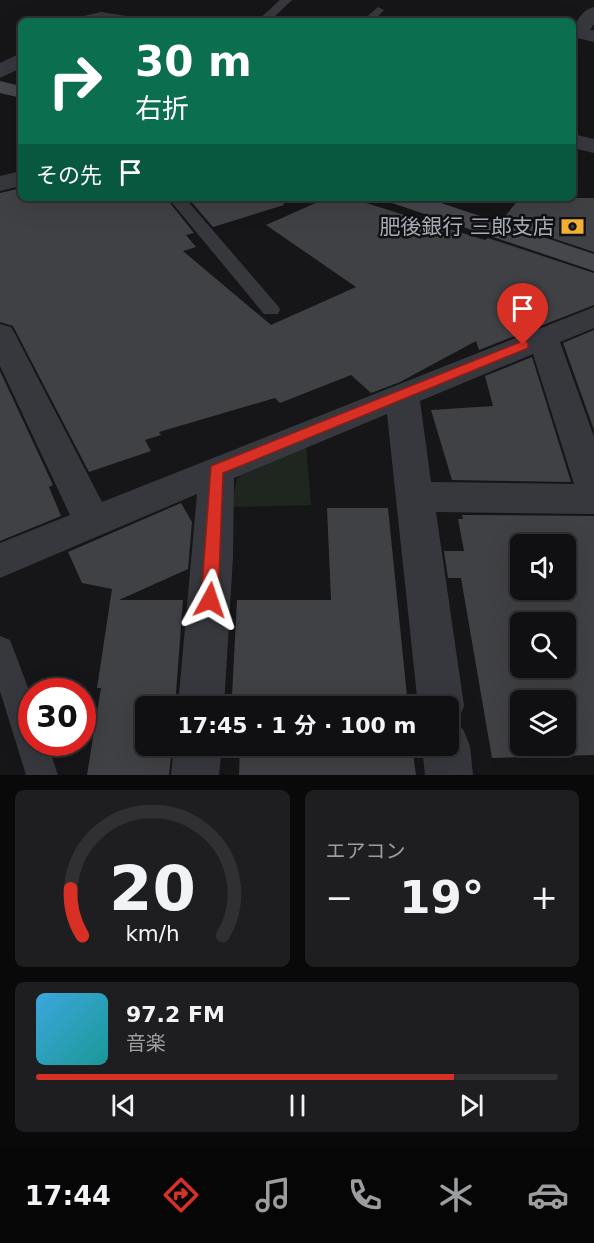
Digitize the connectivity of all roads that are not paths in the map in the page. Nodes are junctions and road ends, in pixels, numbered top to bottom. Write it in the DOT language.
graph roads {
  1 [pos="287,0"];
  2 [pos="581,0"];
  3 [pos="594,2"];
  4 [pos="378,10"];
  5 [pos="594,12"];
  6 [pos="266,18"];
  7 [pos="371,18"];
  8 [pos="582,37"];
  9 [pos="18,61"];
  10 [pos="0,72"];
  11 [pos="0,87"];
  12 [pos="18,91"];
  13 [pos="576,142"];
  14 [pos="594,146"];
  15 [pos="18,179"];
  16 [pos="0,184"];
  17 [pos="179,201"];
  18 [pos="410,201"];
  19 [pos="594,263"];
  20 [pos="271,310"];
  21 [pos="594,317"];
  22 [pos="0,334"];
  23 [pos="543,337"];
  24 [pos="402,394"];
  25 [pos="216,470"];
  26 [pos="594,489"];
  27 [pos="415,497"];
  28 [pos="594,499"];
  29 [pos="93,522"];
  30 [pos="0,561"];
  31 [pos="0,649"];
  32 [pos="202,696"];
  33 [pos="440,696"];
  34 [pos="18,701"];
  35 [pos="36,756"];
  36 [pos="197,756"];
  37 [pos="447,756"];
  38 [pos="42,775"];
  39 [pos="195,775"];
  40 [pos="449,775"];
  1 -- 6 [label="lane"];
  2 -- 3 [label="street"];
  4 -- 7 [label="lane"];
  5 -- 8 [label="street"];
  9 -- 10 [label="street"];
  11 -- 12 [label="street"];
  13 -- 14 [label="street"];
  15 -- 16 [label="street"];
  17 -- 20 [label="lane"];
  18 -- 19 [label="street"];
  21 -- 23 [label="street"];
  22 -- 29 [label="street"];
  23 -- 24 [label="street"];
  23 -- 26 [label="street"];
  24 -- 25 [label="street"];
  24 -- 27 [label="street"];
  25 -- 29 [label="street"];
  25 -- 32 [label="street"];
  27 -- 28 [label="street"];
  27 -- 33 [label="street"];
  29 -- 30 [label="street"];
  31 -- 34 [label="lane"];
  35 -- 38 [label="lane"];
  36 -- 39 [label="street"];
  37 -- 40 [label="street"];
}
